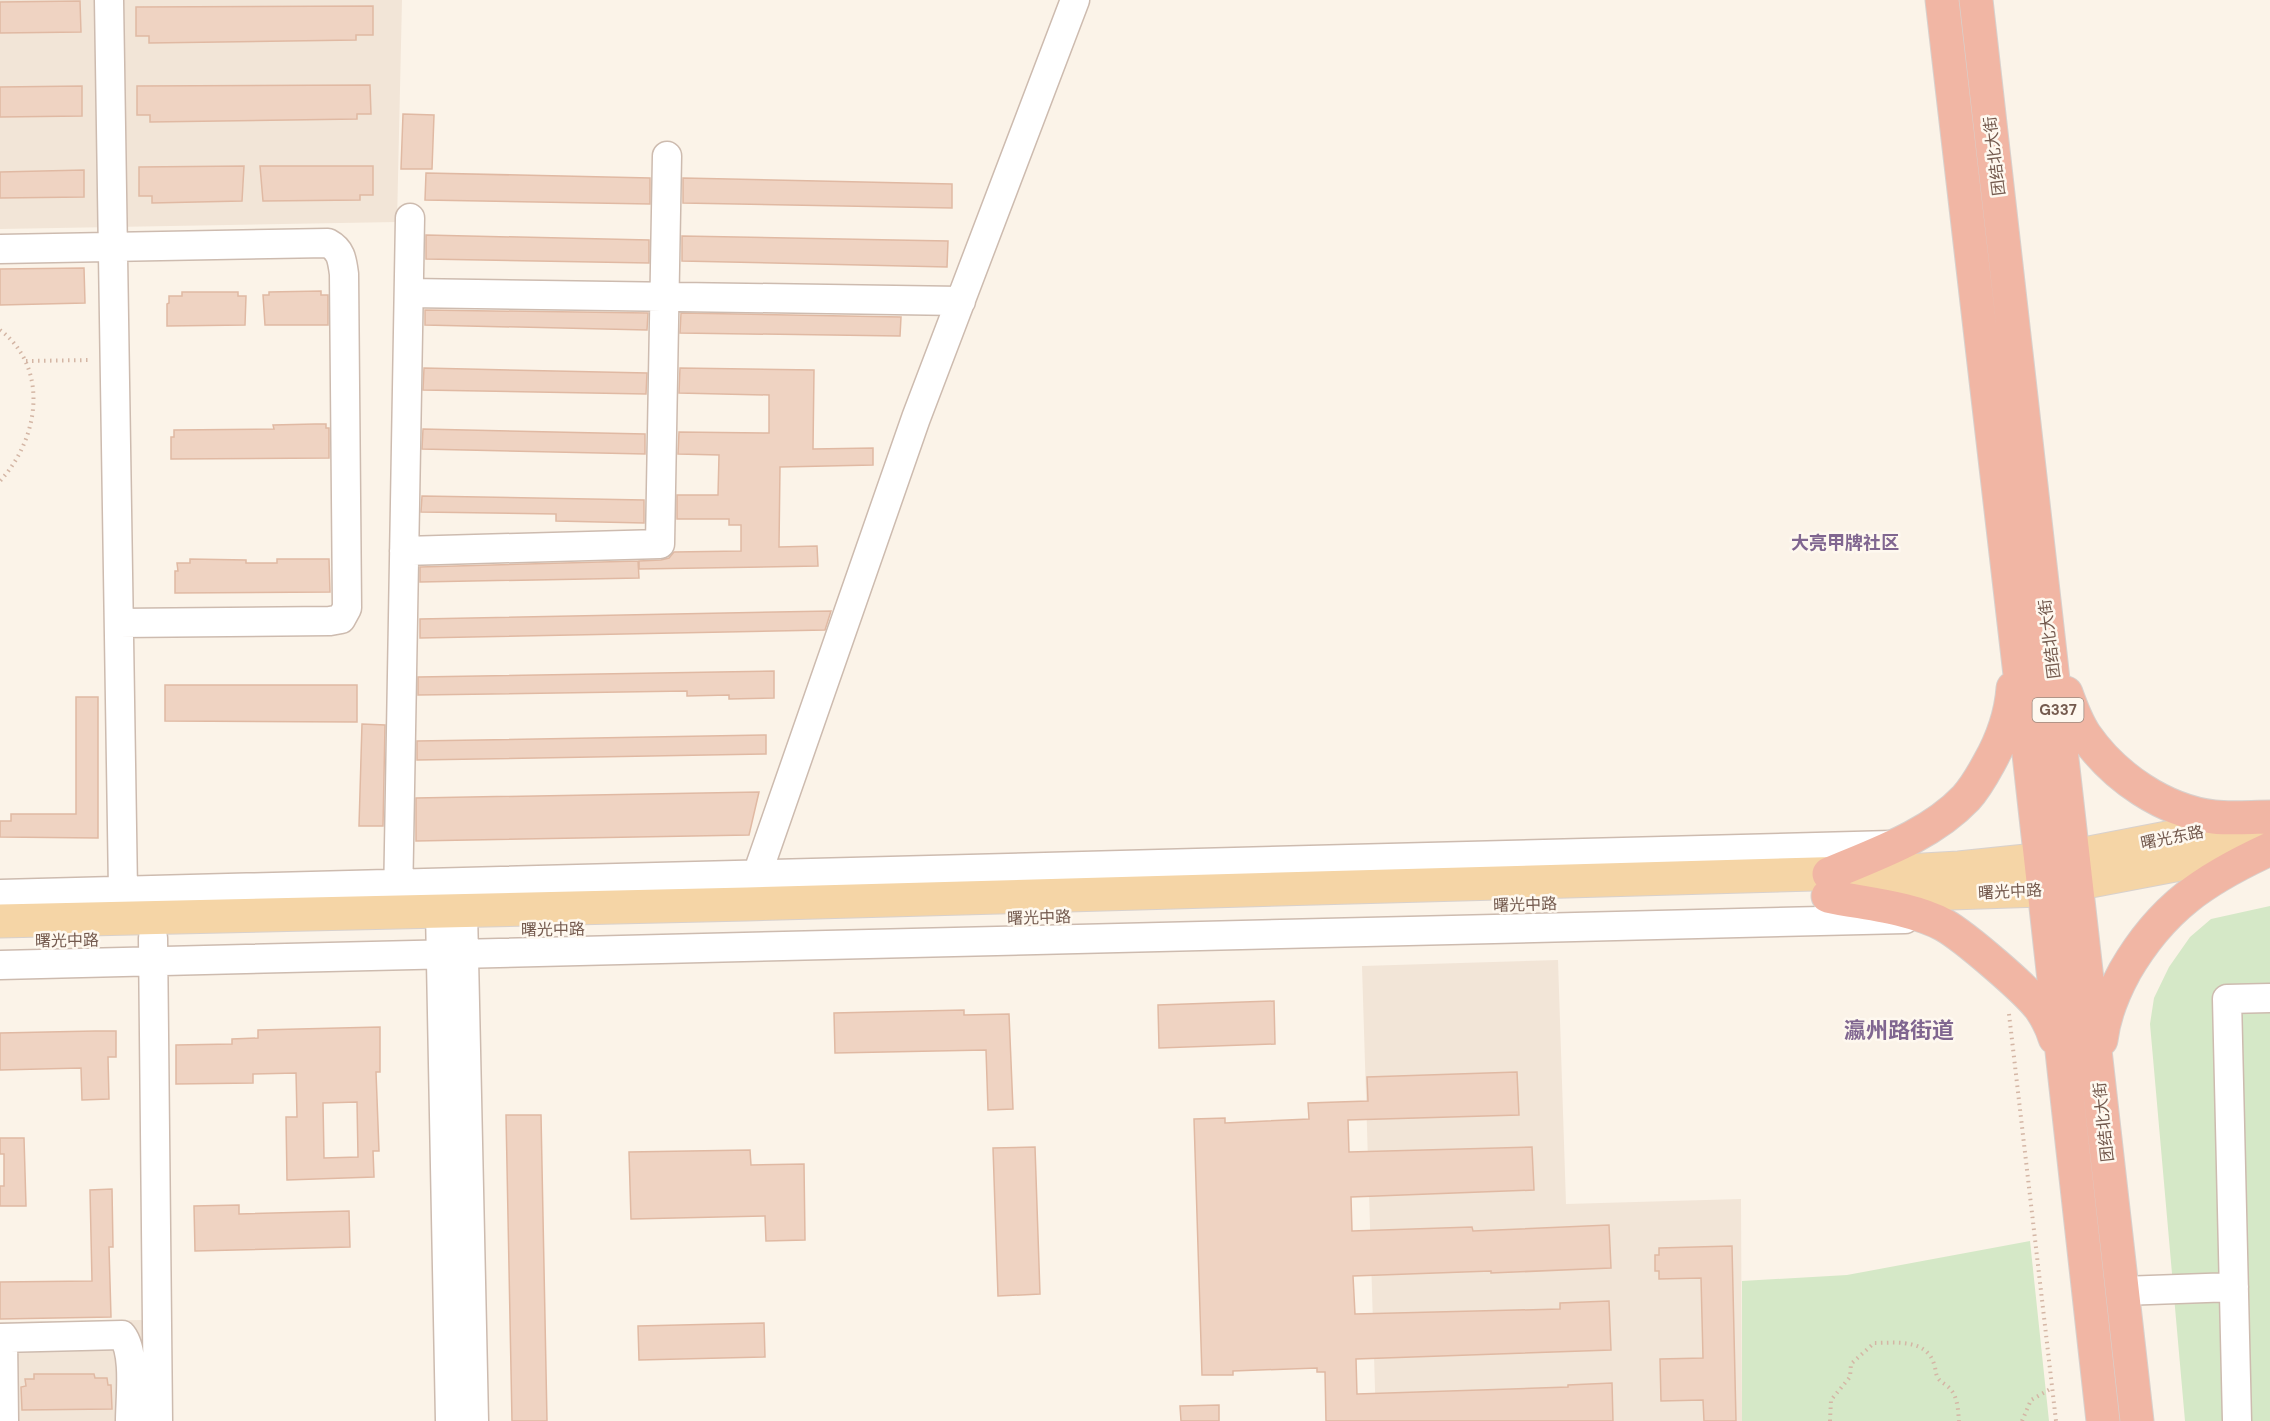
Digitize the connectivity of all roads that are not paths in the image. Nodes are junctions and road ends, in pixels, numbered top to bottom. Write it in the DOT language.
graph roads {
  1 [pos="109,0"];
  2 [pos="1075,0"];
  3 [pos="1942,0"];
  4 [pos="1976,0"];
  5 [pos="667,156"];
  6 [pos="410,218"];
  7 [pos="113,247"];
  8 [pos="0,249"];
  9 [pos="409,293"];
  10 [pos="665,297"];
  11 [pos="961,301"];
  12 [pos="404,551"];
  13 [pos="119,623"];
  14 [pos="2049,633"];
  15 [pos="2016,636"];
  16 [pos="2270,817"];
  17 [pos="1894,845"];
  18 [pos="2270,848"];
  19 [pos="2075,871"];
  20 [pos="757,873"];
  21 [pos="2042,875"];
  22 [pos="1829,885"];
  23 [pos="123,891"];
  24 [pos="0,894"];
  25 [pos="398,898"];
  26 [pos="747,904"];
  27 [pos="1926,919"];
  28 [pos="0,921"];
  29 [pos="452,932"];
  30 [pos="0,942"];
  31 [pos="153,950"];
  32 [pos="0,965"];
  33 [pos="2270,998"];
  34 [pos="2097,1065"];
  35 [pos="2064,1078"];
  36 [pos="2234,1287"];
  37 [pos="2122,1291"];
  38 [pos="1,1338"];
  39 [pos="4,1421"];
  40 [pos="130,1421"];
  41 [pos="159,1421"];
  42 [pos="450,1421"];
  43 [pos="474,1421"];
  44 [pos="2103,1421"];
  45 [pos="2137,1421"];
  46 [pos="2237,1421"];
  1 -- 7 [label="street"];
  2 -- 11 [label="street"];
  3 -- 15 [label="highway, 团结北大街 / G337"];
  4 -- 14 [label="highway, 团结北大街 / G337"];
  5 -- 10 [label="street"];
  6 -- 9 [label="street"];
  7 -- 8 [label="street"];
  7 -- 13 [label="street"];
  7 -- 13 [label="street"];
  9 -- 10 [label="street"];
  9 -- 12 [label="street"];
  10 -- 11 [label="street"];
  10 -- 12 [label="street"];
  11 -- 20 [label="street"];
  12 -- 25 [label="street"];
  13 -- 23 [label="street"];
  14 -- 16 [label="highway"];
  14 -- 19 [label="highway, 团结北大街 / G337"];
  15 -- 17 [label="highway"];
  15 -- 21 [label="highway, 团结北大街 / G337"];
  16 -- 19 [label="main road, 曙光东路"];
  17 -- 20 [label="street"];
  17 -- 22 [label="highway"];
  18 -- 19 [label="main road, 曙光东路"];
  18 -- 34 [label="highway"];
  19 -- 21 [label="main road, 曙光中路"];
  19 -- 34 [label="highway, 团结北大街 / G337"];
  20 -- 25 [label="street"];
  20 -- 26 [label="street"];
  21 -- 22 [label="main road, 曙光中路"];
  21 -- 35 [label="highway, 团结北大街 / G337"];
  22 -- 26 [label="main road, 曙光中路"];
  22 -- 27 [label="highway"];
  22 -- 29 [label="main road, 曙光中路"];
  23 -- 24 [label="street"];
  23 -- 25 [label="street"];
  25 -- 28 [label="main road, 曙光中路"];
  25 -- 29 [label="main road, 曙光中路"];
  26 -- 29 [label="main road, 曙光中路"];
  27 -- 29 [label="street"];
  27 -- 35 [label="highway"];
  29 -- 31 [label="main road, 曙光中路"];
  29 -- 42 [label="street"];
  29 -- 43 [label="street"];
  30 -- 31 [label="main road, 曙光中路"];
  31 -- 32 [label="street"];
  31 -- 41 [label="street"];
  33 -- 36 [label="street"];
  34 -- 37 [label="highway, 团结北大街 / G337"];
  35 -- 44 [label="highway, 团结北大街 / G337"];
  36 -- 37 [label="street"];
  36 -- 46 [label="street"];
  37 -- 45 [label="highway, 团结北大街 / G337"];
  38 -- 39 [label="street"];
  38 -- 40 [label="street"];
}
